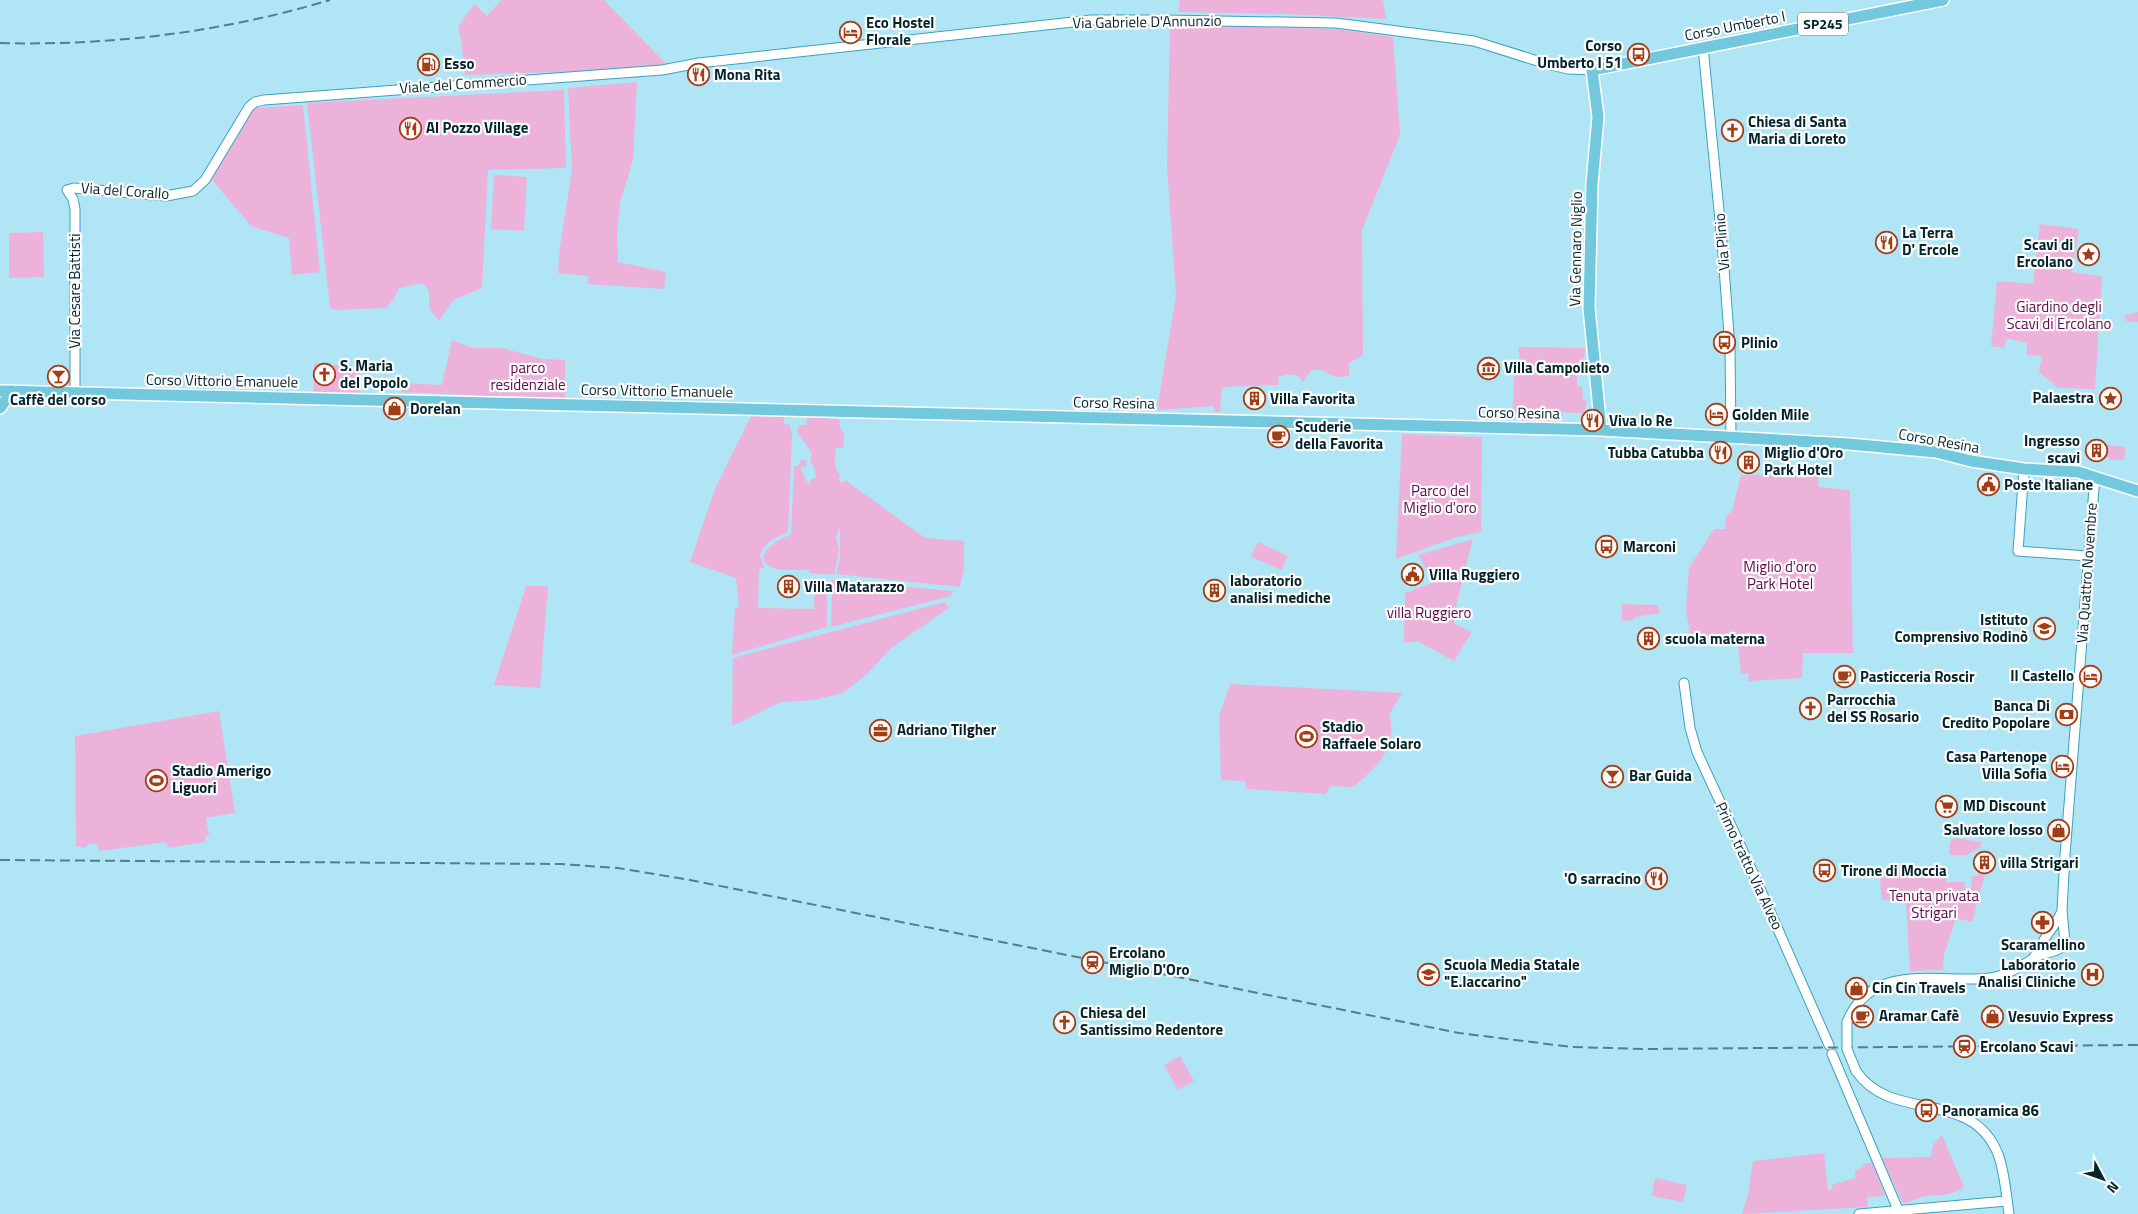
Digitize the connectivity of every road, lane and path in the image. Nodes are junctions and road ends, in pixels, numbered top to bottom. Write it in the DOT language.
graph roads {
  1 [pos="1944,0"];
  2 [pos="1703,47"];
  3 [pos="670,68"];
  4 [pos="1592,70"];
  5 [pos="255,102"];
  6 [pos="67,190"];
  7 [pos="0,391"];
  8 [pos="12,391"];
  9 [pos="75,393"];
  10 [pos="0,408"];
  11 [pos="893,412"];
  12 [pos="1602,430"];
  13 [pos="1731,437"];
  14 [pos="2024,469"];
  15 [pos="2095,476"];
  16 [pos="2138,492"];
  17 [pos="2088,556"];
  18 [pos="1684,683"];
  19 [pos="2062,910"];
  20 [pos="2052,931"];
  21 [pos="2063,935"];
  22 [pos="2045,941"];
  23 [pos="2054,950"];
  24 [pos="2030,960"];
  25 [pos="2007,1201"];
  26 [pos="1899,1212"];
  27 [pos="1859,1214"];
  28 [pos="2009,1214"];
  1 -- 2 [label="main road, Corso Umberto I / SP245"];
  2 -- 4 [label="main road, Corso Umberto I / SP245"];
  2 -- 13 [label="street, Via Plinio"];
  3 -- 4 [label="street, Via Gabriele D'Annunzio / SP245"];
  3 -- 5 [label="street, Viale del Commercio / SP245"];
  4 -- 12 [label="main road, Via Gennaro Niglio"];
  5 -- 6 [label="street, Via del Corallo / SP245"];
  6 -- 9 [label="street, Via Cesare Battisti"];
  7 -- 8 [label="main road, Corso Vittorio Emanuele"];
  8 -- 9 [label="main road, Corso Vittorio Emanuele"];
  8 -- 10 [label="main road"];
  9 -- 11 [label="main road, Corso Vittorio Emanuele"];
  11 -- 12 [label="main road, Corso Resina"];
  12 -- 13 [label="main road, Corso Resina"];
  13 -- 14 [label="main road, Corso Resina"];
  14 -- 15 [label="main road, Corso Resina"];
  14 -- 17 [label="street"];
  15 -- 16 [label="main road, Corso Resina"];
  15 -- 17 [label="street, Via Quattro Novembre"];
  17 -- 19 [label="street, Via Quattro Novembre"];
  18 -- 26 [label="street, Primo tratto Via Alveo"];
  19 -- 20 [label="street, Via Quattro Novembre"];
  19 -- 21 [label="street, Via Quattro Novembre"];
  20 -- 21 [label="street"];
  20 -- 22 [label="street"];
  21 -- 23 [label="street"];
  22 -- 23 [label="street"];
  22 -- 24 [label="street"];
  23 -- 24 [label="street"];
  24 -- 25 [label="street, bridge"];
  25 -- 26 [label="street"];
  25 -- 28 [label="street"];
  26 -- 27 [label="street"];
}
